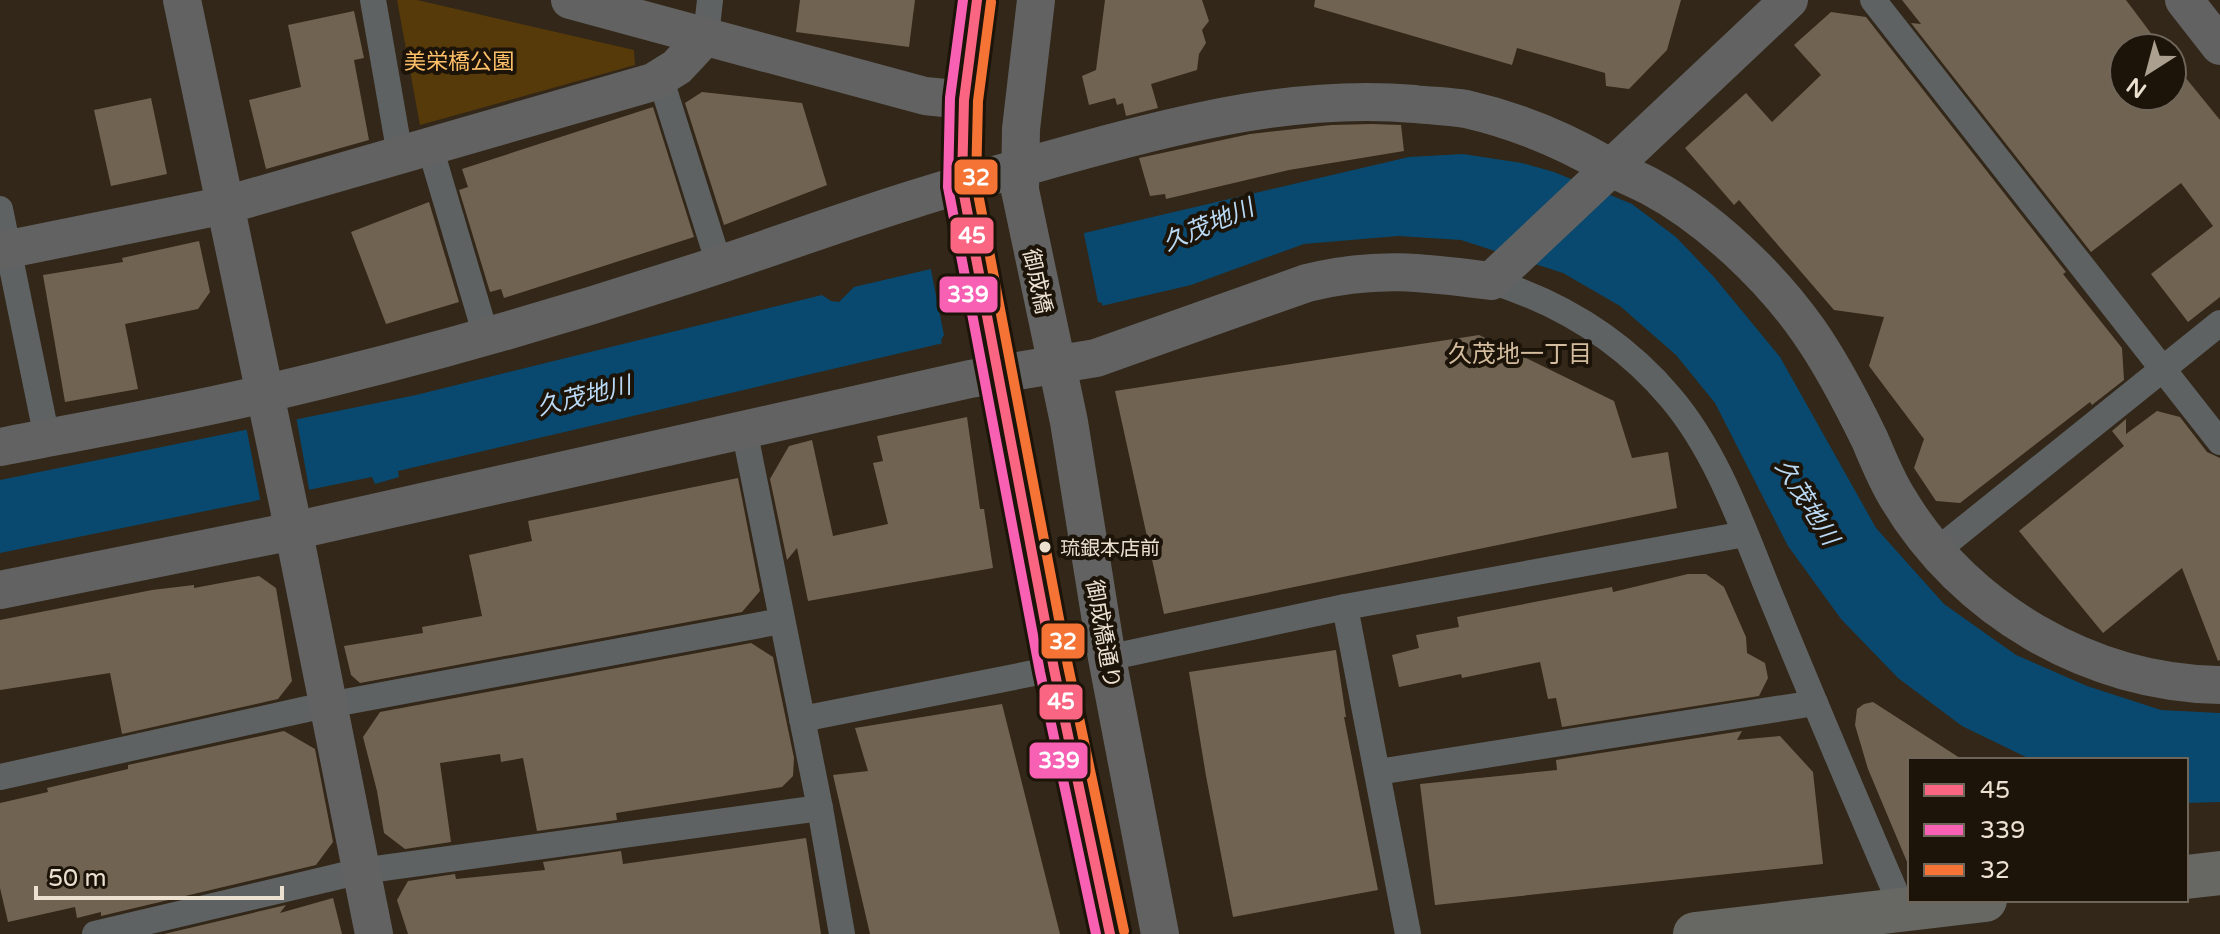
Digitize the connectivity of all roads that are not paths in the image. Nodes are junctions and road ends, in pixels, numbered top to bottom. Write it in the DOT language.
graph roads {
  1 [pos="182,0"];
  2 [pos="373,0"];
  3 [pos="570,0"];
  4 [pos="977,0"];
  5 [pos="1036,0"];
  6 [pos="1789,0"];
  7 [pos="1873,0"];
  8 [pos="2184,0"];
  9 [pos="708,18"];
  10 [pos="2220,46"];
  11 [pos="660,77"];
  12 [pos="964,100"];
  13 [pos="415,151"];
  14 [pos="1018,168"];
  15 [pos="1611,168"];
  16 [pos="962,184"];
  17 [pos="226,205"];
  18 [pos="0,209"];
  19 [pos="4,250"];
  20 [pos="719,264"];
  21 [pos="1491,281"];
  22 [pos="2220,323"];
  23 [pos="486,336"];
  24 [pos="1052,349"];
  25 [pos="996,359"];
  26 [pos="2162,369"];
  27 [pos="268,406"];
  28 [pos="744,429"];
  29 [pos="47,438"];
  30 [pos="2220,442"];
  31 [pos="0,447"];
  32 [pos="291,520"];
  33 [pos="1745,534"];
  34 [pos="1935,552"];
  35 [pos="0,590"];
  36 [pos="1345,607"];
  37 [pos="781,621"];
  38 [pos="1107,658"];
  39 [pos="1054,669"];
  40 [pos="2220,685"];
  41 [pos="1815,703"];
  42 [pos="328,705"];
  43 [pos="802,719"];
  44 [pos="1378,772"];
  45 [pos="0,777"];
  46 [pos="820,808"];
  47 [pos="361,871"];
  48 [pos="2220,873"];
  49 [pos="2188,877"];
  50 [pos="1969,902"];
  51 [pos="1903,910"];
  52 [pos="95,934"];
  53 [pos="374,934"];
  54 [pos="842,934"];
  55 [pos="1110,934"];
  56 [pos="1160,934"];
  57 [pos="1408,934"];
  58 [pos="1695,934"];
  1 -- 17 [label="street"];
  2 -- 13 [label="street"];
  3 -- 9 [label="street"];
  4 -- 12 [label="street"];
  5 -- 14 [label="street"];
  6 -- 15 [label="street"];
  7 -- 26 [label="street"];
  8 -- 10 [label="street"];
  9 -- 11 [label="street"];
  9 -- 12 [label="street"];
  11 -- 13 [label="street"];
  11 -- 20 [label="street"];
  12 -- 16 [label="street"];
  13 -- 17 [label="street"];
  13 -- 23 [label="street"];
  14 -- 15 [label="street"];
  14 -- 16 [label="street"];
  14 -- 24 [label="street, 御成橋"];
  15 -- 21 [label="street"];
  15 -- 34 [label="street"];
  16 -- 20 [label="street"];
  16 -- 25 [label="street"];
  17 -- 19 [label="street"];
  17 -- 27 [label="street"];
  18 -- 19 [label="street"];
  19 -- 29 [label="street"];
  20 -- 23 [label="street"];
  21 -- 24 [label="street"];
  21 -- 33 [label="street"];
  22 -- 26 [label="street"];
  23 -- 27 [label="street"];
  24 -- 25 [label="street"];
  24 -- 38 [label="street, 御成橋通り"];
  25 -- 28 [label="street"];
  25 -- 39 [label="street"];
  26 -- 30 [label="street"];
  26 -- 34 [label="street"];
  27 -- 29 [label="street"];
  27 -- 32 [label="street"];
  28 -- 32 [label="street"];
  28 -- 37 [label="street"];
  29 -- 31 [label="street"];
  32 -- 35 [label="street"];
  32 -- 42 [label="street"];
  33 -- 36 [label="street"];
  33 -- 41 [label="street"];
  34 -- 40 [label="street"];
  36 -- 38 [label="street"];
  36 -- 44 [label="street"];
  37 -- 42 [label="street"];
  37 -- 43 [label="street"];
  38 -- 56 [label="street, 御成橋通り"];
  39 -- 43 [label="street"];
  39 -- 55 [label="street"];
  41 -- 44 [label="street"];
  41 -- 51 [label="street"];
  42 -- 45 [label="street"];
  42 -- 47 [label="street"];
  43 -- 46 [label="street"];
  44 -- 57 [label="street"];
  46 -- 47 [label="street"];
  46 -- 54 [label="street"];
  47 -- 52 [label="street"];
  47 -- 53 [label="street"];
  48 -- 49 [label="highway"];
  50 -- 51 [label="highway"];
  51 -- 58 [label="highway"];
}
